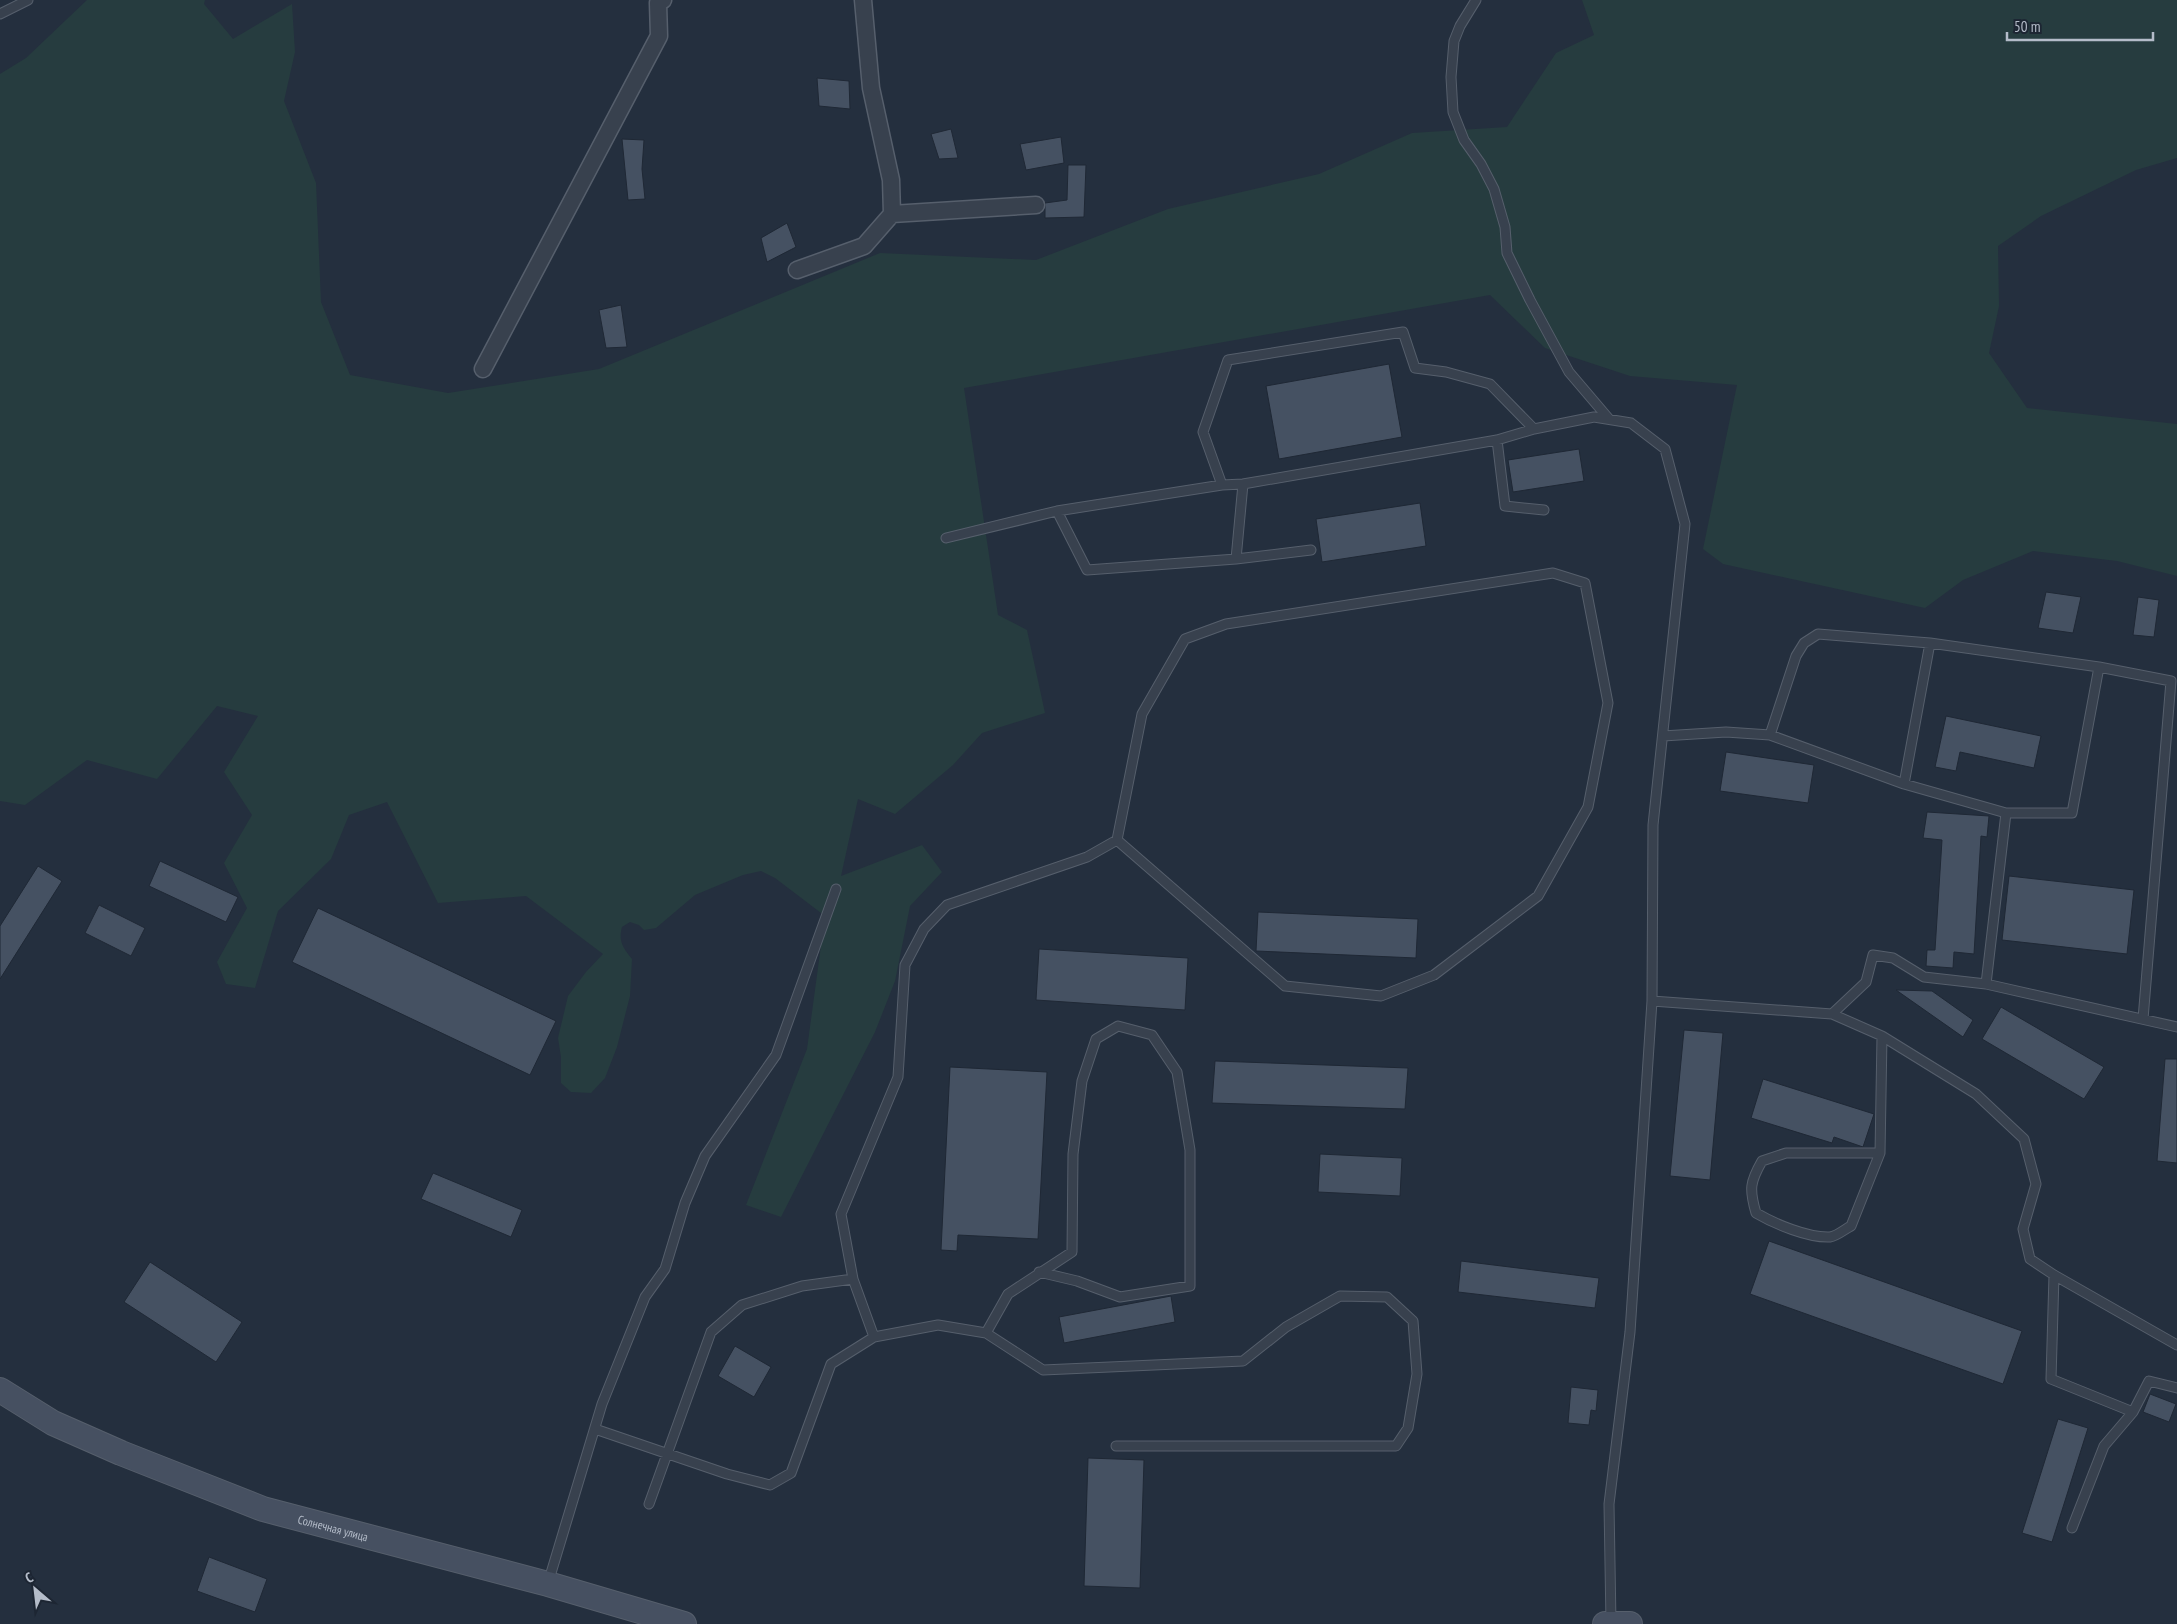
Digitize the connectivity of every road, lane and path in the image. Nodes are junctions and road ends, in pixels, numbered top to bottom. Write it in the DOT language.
graph roads {
  1 [pos="28,0"];
  2 [pos="862,0"];
  3 [pos="1476,0"];
  4 [pos="659,1"];
  5 [pos="0,14"];
  6 [pos="1036,205"];
  7 [pos="892,214"];
  8 [pos="797,270"];
  9 [pos="483,368"];
  10 [pos="1609,420"];
  11 [pos="1534,429"];
  12 [pos="1497,440"];
  13 [pos="1243,484"];
  14 [pos="1222,485"];
  15 [pos="1544,510"];
  16 [pos="1057,511"];
  17 [pos="946,538"];
  18 [pos="1311,550"];
  19 [pos="1236,559"];
  20 [pos="1930,643"];
  21 [pos="2099,667"];
  22 [pos="1663,736"];
  23 [pos="1770,736"];
  24 [pos="1904,784"];
  25 [pos="2006,813"];
  26 [pos="1116,840"];
  27 [pos="836,889"];
  28 [pos="1986,984"];
  29 [pos="1652,1001"];
  30 [pos="1832,1014"];
  31 [pos="2143,1019"];
  32 [pos="2177,1027"];
  33 [pos="1882,1036"];
  34 [pos="1880,1153"];
  35 [pos="1038,1272"];
  36 [pos="2054,1275"];
  37 [pos="853,1279"];
  38 [pos="986,1333"];
  39 [pos="874,1337"];
  40 [pos="2177,1346"];
  41 [pos="2177,1388"];
  42 [pos="0,1390"];
  43 [pos="2133,1412"];
  44 [pos="594,1429"];
  45 [pos="1116,1446"];
  46 [pos="668,1454"];
  47 [pos="649,1504"];
  48 [pos="2072,1528"];
  49 [pos="548,1584"];
  50 [pos="1611,1623"];
  51 [pos="684,1624"];
  52 [pos="1605,1624"];
  53 [pos="1630,1624"];
  1 -- 5 [label="lane"];
  2 -- 7 [label="street"];
  3 -- 10 [label="lane"];
  4 -- 9 [label="street"];
  6 -- 7 [label="street"];
  7 -- 8 [label="street"];
  10 -- 11 [label="lane"];
  10 -- 22 [label="lane"];
  11 -- 12 [label="lane"];
  11 -- 14 [label="lane"];
  12 -- 13 [label="lane"];
  12 -- 15 [label="lane"];
  13 -- 14 [label="lane"];
  13 -- 19 [label="lane"];
  14 -- 16 [label="lane"];
  16 -- 17 [label="lane"];
  16 -- 19 [label="lane"];
  18 -- 19 [label="lane"];
  20 -- 21 [label="lane"];
  20 -- 23 [label="lane"];
  20 -- 24 [label="lane"];
  21 -- 25 [label="lane"];
  21 -- 31 [label="lane"];
  22 -- 23 [label="lane"];
  22 -- 29 [label="lane"];
  23 -- 24 [label="lane"];
  24 -- 25 [label="lane"];
  25 -- 28 [label="lane"];
  26 -- 26 [label="lane"];
  26 -- 37 [label="lane"];
  27 -- 44 [label="lane"];
  28 -- 30 [label="lane"];
  28 -- 31 [label="lane"];
  29 -- 30 [label="lane"];
  29 -- 50 [label="lane"];
  30 -- 33 [label="lane"];
  31 -- 32 [label="lane"];
  33 -- 34 [label="lane"];
  33 -- 36 [label="lane"];
  34 -- 34 [label="lane"];
  35 -- 35 [label="lane"];
  35 -- 38 [label="lane"];
  36 -- 40 [label="lane"];
  36 -- 43 [label="lane"];
  37 -- 39 [label="lane"];
  37 -- 46 [label="lane"];
  38 -- 39 [label="lane"];
  38 -- 45 [label="lane"];
  39 -- 46 [label="lane"];
  41 -- 43 [label="lane"];
  42 -- 49 [label="street, Солнечная улица"];
  43 -- 48 [label="lane"];
  44 -- 46 [label="lane"];
  44 -- 49 [label="lane"];
  46 -- 47 [label="lane"];
  49 -- 51 [label="street, Солнечная улица"];
  50 -- 52 [label="street"];
  50 -- 53 [label="street"];
}
